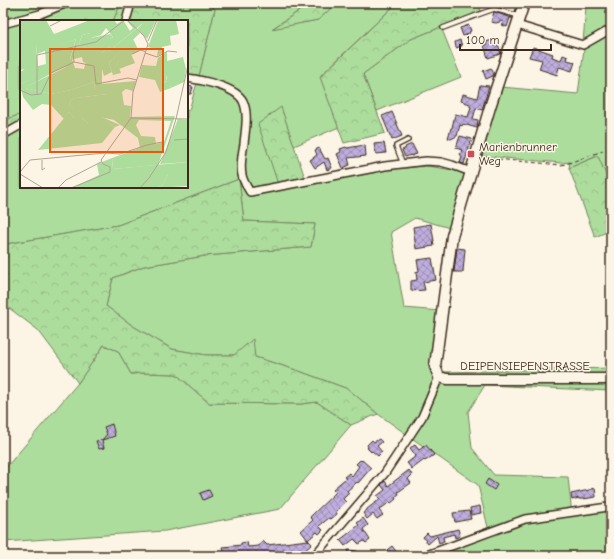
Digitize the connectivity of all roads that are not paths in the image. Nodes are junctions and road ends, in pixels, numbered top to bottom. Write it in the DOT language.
graph roads {
  1 [pos="67,3"];
  2 [pos="131,3"];
  3 [pos="524,3"];
  4 [pos="126,20"];
  5 [pos="518,21"];
  6 [pos="3,24"];
  7 [pos="444,28"];
  8 [pos="611,29"];
  9 [pos="188,78"];
  10 [pos="20,125"];
  11 [pos="3,137"];
  12 [pos="408,140"];
  13 [pos="403,164"];
  14 [pos="471,172"];
  15 [pos="439,377"];
  16 [pos="611,379"];
  17 [pos="608,507"];
  18 [pos="314,556"];
  19 [pos="424,556"];
  1 -- 6 [label="street"];
  2 -- 4 [label="street"];
  3 -- 5 [label="street"];
  5 -- 7 [label="lane"];
  5 -- 8 [label="street"];
  5 -- 14 [label="street"];
  9 -- 13 [label="street"];
  10 -- 11 [label="street"];
  12 -- 13 [label="lane"];
  13 -- 14 [label="street"];
  14 -- 15 [label="street"];
  15 -- 16 [label="street, DEIPENSIEPENSTRASSE"];
  15 -- 18 [label="street"];
  17 -- 19 [label="street"];
}
